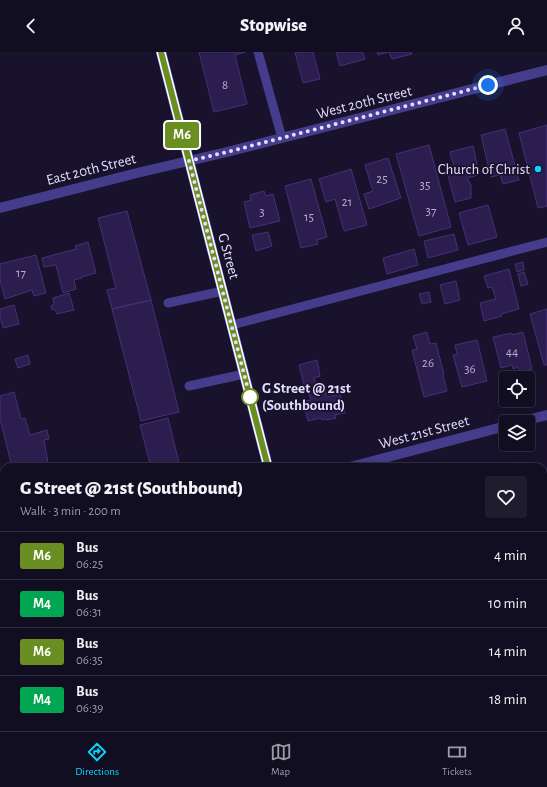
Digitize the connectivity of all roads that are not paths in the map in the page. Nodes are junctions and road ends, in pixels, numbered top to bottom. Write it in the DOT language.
graph roads {
  1 [pos="161,52"];
  2 [pos="258,52"];
  3 [pos="547,70"];
  4 [pos="282,138"];
  5 [pos="189,161"];
  6 [pos="0,208"];
  7 [pos="547,242"];
  8 [pos="223,291"];
  9 [pos="168,303"];
  10 [pos="232,325"];
  11 [pos="244,374"];
  12 [pos="189,386"];
  13 [pos="547,415"];
  14 [pos="535,418"];
  15 [pos="499,428"];
  16 [pos="267,463"];
  17 [pos="365,463"];
  1 -- 5 [label="main road, G Street"];
  2 -- 4 [label="lane"];
  3 -- 4 [label="street, West 20th Street"];
  4 -- 5 [label="street, West 20th Street"];
  5 -- 6 [label="street, East 20th Street"];
  5 -- 8 [label="main road, G Street"];
  7 -- 10 [label="lane"];
  8 -- 9 [label="lane"];
  8 -- 10 [label="main road, G Street"];
  10 -- 11 [label="main road, G Street"];
  11 -- 12 [label="lane"];
  11 -- 16 [label="main road, G Street"];
  13 -- 14 [label="street"];
  15 -- 17 [label="street, West 21st Street"];
}
